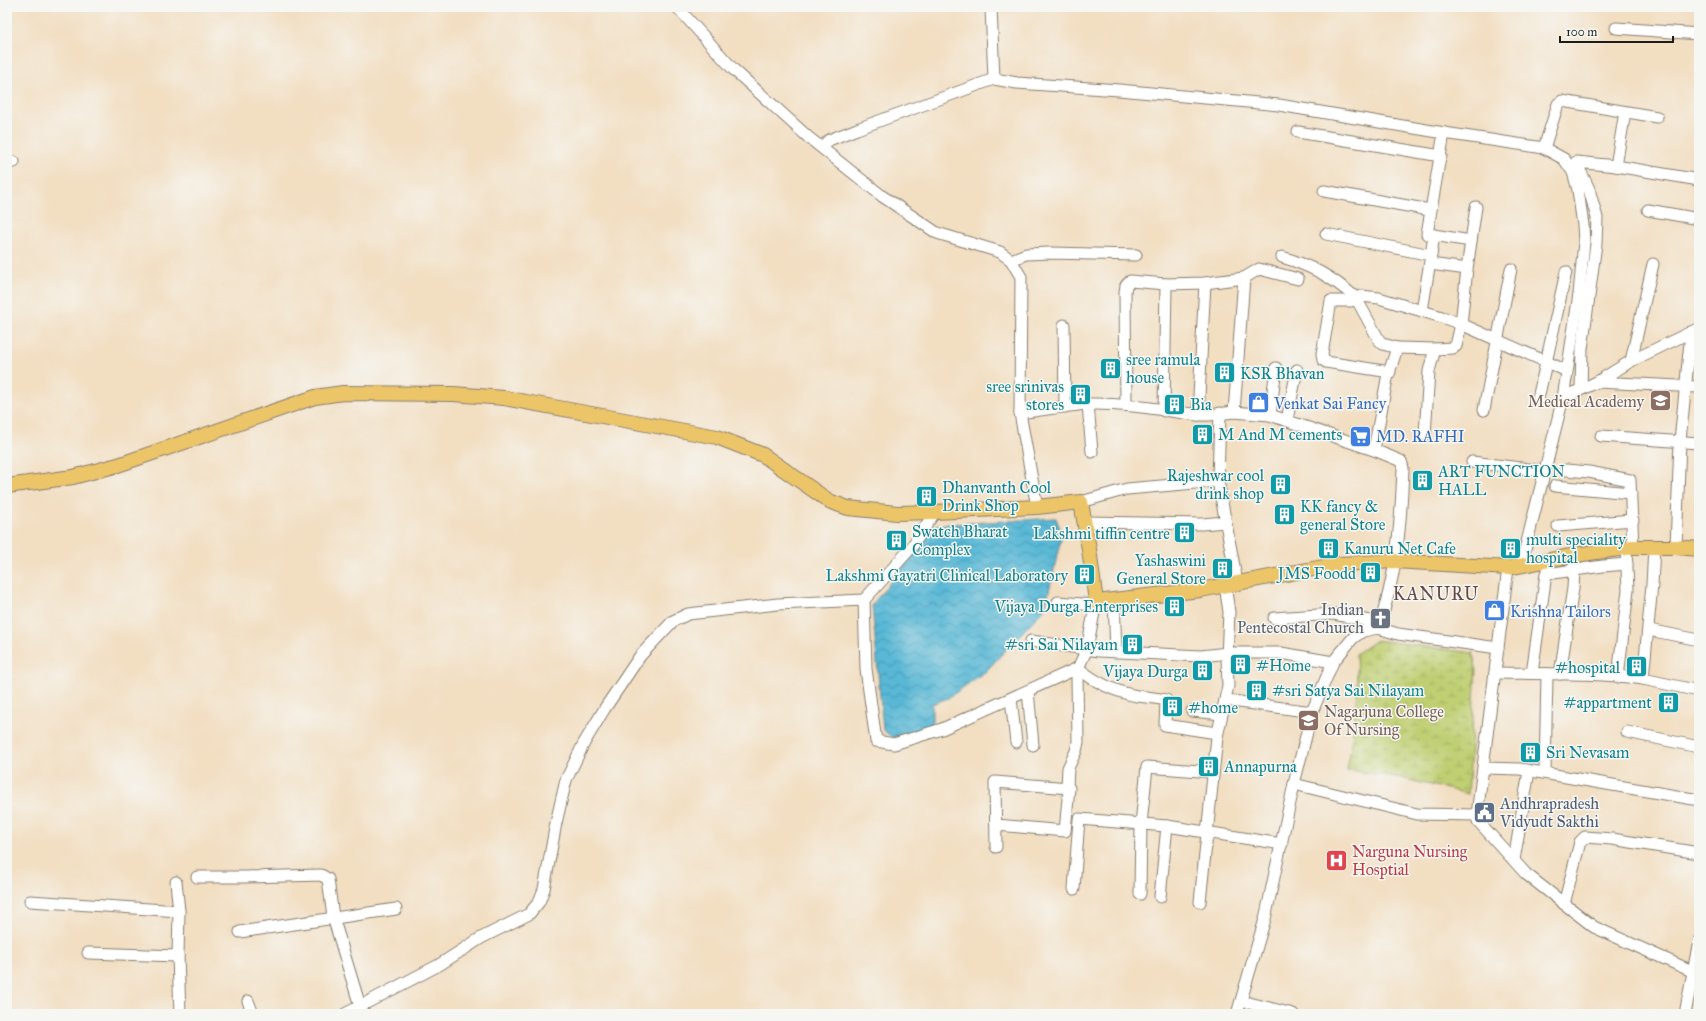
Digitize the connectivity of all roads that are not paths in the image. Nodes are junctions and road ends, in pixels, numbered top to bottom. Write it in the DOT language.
graph roads {
  1 [pos="677,7"];
  2 [pos="991,7"];
  3 [pos="1616,28"];
  4 [pos="1699,34"];
  5 [pos="994,79"];
  6 [pos="1625,112"];
  7 [pos="1657,117"];
  8 [pos="1298,132"];
  9 [pos="1443,144"];
  10 [pos="822,147"];
  11 [pos="1544,148"];
  12 [pos="1570,161"];
  13 [pos="1616,166"];
  14 [pos="1699,180"];
  15 [pos="1324,191"];
  16 [pos="1476,207"];
  17 [pos="1430,210"];
  18 [pos="1648,210"];
  19 [pos="1699,219"];
  20 [pos="1326,234"];
  21 [pos="1434,236"];
  22 [pos="1471,241"];
  23 [pos="1136,255"];
  24 [pos="1282,257"];
  25 [pos="1011,260"];
  26 [pos="1431,260"];
  27 [pos="1652,264"];
  28 [pos="1467,269"];
  29 [pos="1511,269"];
  30 [pos="1566,272"];
  31 [pos="1244,278"];
  32 [pos="1298,279"];
  33 [pos="1166,284"];
  34 [pos="1205,284"];
  35 [pos="1356,298"];
  36 [pos="1422,311"];
  37 [pos="1461,324"];
  38 [pos="1064,325"];
  39 [pos="1695,330"];
  40 [pos="1497,341"];
  41 [pos="1396,348"];
  42 [pos="1435,349"];
  43 [pos="1631,361"];
  44 [pos="1546,362"];
  45 [pos="1276,368"];
  46 [pos="1297,370"];
  47 [pos="1567,371"];
  48 [pos="1390,372"];
  49 [pos="1597,382"];
  50 [pos="1685,386"];
  51 [pos="1699,387"];
  52 [pos="1573,393"];
  53 [pos="1538,399"];
  54 [pos="1088,404"];
  55 [pos="1126,406"];
  56 [pos="1065,407"];
  57 [pos="1484,410"];
  58 [pos="1164,411"];
  59 [pos="1234,412"];
  60 [pos="1020,413"];
  61 [pos="1220,413"];
  62 [pos="1198,415"];
  63 [pos="1270,416"];
  64 [pos="1287,420"];
  65 [pos="1425,435"];
  66 [pos="1601,436"];
  67 [pos="1680,441"];
  68 [pos="1699,443"];
  69 [pos="1374,450"];
  70 [pos="1092,452"];
  71 [pos="1472,462"];
  72 [pos="1566,470"];
  73 [pos="1544,471"];
  74 [pos="1218,481"];
  75 [pos="7,486"];
  76 [pos="1555,486"];
  77 [pos="1631,493"];
  78 [pos="1081,502"];
  79 [pos="1037,507"];
  80 [pos="935,512"];
  81 [pos="1633,520"];
  82 [pos="1085,522"];
  83 [pos="1225,522"];
  84 [pos="1558,526"];
  85 [pos="1654,547"];
  86 [pos="1676,547"];
  87 [pos="1699,549"];
  88 [pos="1628,554"];
  89 [pos="1575,555"];
  90 [pos="1551,559"];
  91 [pos="1395,561"];
  92 [pos="1515,567"];
  93 [pos="1573,570"];
  94 [pos="1546,574"];
  95 [pos="1231,583"];
  96 [pos="1114,599"];
  97 [pos="864,600"];
  98 [pos="1058,602"];
  99 [pos="1095,603"];
  100 [pos="1274,618"];
  101 [pos="1379,625"];
  102 [pos="1648,630"];
  103 [pos="1699,640"];
  104 [pos="1031,641"];
  105 [pos="1498,648"];
  106 [pos="1086,652"];
  107 [pos="1116,652"];
  108 [pos="1228,653"];
  109 [pos="1332,662"];
  110 [pos="1082,671"];
  111 [pos="1496,673"];
  112 [pos="1532,673"];
  113 [pos="1547,674"];
  114 [pos="1560,674"];
  115 [pos="1618,677"];
  116 [pos="1643,679"];
  117 [pos="1028,691"];
  118 [pos="1699,691"];
  119 [pos="1011,698"];
  120 [pos="1225,700"];
  121 [pos="1192,711"];
  122 [pos="1312,712"];
  123 [pos="1222,714"];
  124 [pos="1218,732"];
  125 [pos="1627,732"];
  126 [pos="1016,742"];
  127 [pos="1033,745"];
  128 [pos="1699,747"];
  129 [pos="1484,768"];
  130 [pos="1529,771"];
  131 [pos="1213,772"];
  132 [pos="1545,773"];
  133 [pos="1294,784"];
  134 [pos="1068,787"];
  135 [pos="1699,800"];
  136 [pos="1478,815"];
  137 [pos="1067,819"];
  138 [pos="1079,820"];
  139 [pos="1141,824"];
  140 [pos="996,825"];
  141 [pos="1167,826"];
  142 [pos="1208,832"];
  143 [pos="1282,844"];
  144 [pos="996,847"];
  145 [pos="1699,853"];
  146 [pos="1514,860"];
  147 [pos="197,877"];
  148 [pos="176,882"];
  149 [pos="1074,889"];
  150 [pos="1140,894"];
  151 [pos="1160,897"];
  152 [pos="30,901"];
  153 [pos="1200,902"];
  154 [pos="1564,904"];
  155 [pos="396,909"];
  156 [pos="179,911"];
  157 [pos="334,919"];
  158 [pos="240,932"];
  159 [pos="1699,941"];
  160 [pos="88,953"];
  161 [pos="178,956"];
  162 [pos="1696,973"];
  163 [pos="248,1001"];
  164 [pos="1241,1001"];
  165 [pos="360,1006"];
  166 [pos="180,1014"];
  167 [pos="253,1014"];
  168 [pos="345,1014"];
  169 [pos="1237,1014"];
  170 [pos="1293,1014"];
  171 [pos="1685,1014"];
  1 -- 10 [label="street"];
  2 -- 5 [label="street"];
  3 -- 4 [label="street"];
  5 -- 9 [label="street"];
  5 -- 10 [label="street"];
  6 -- 7 [label="street"];
  6 -- 11 [label="street"];
  6 -- 13 [label="street"];
  8 -- 9 [label="street"];
  9 -- 11 [label="street"];
  9 -- 17 [label="street"];
  10 -- 25 [label="street"];
  11 -- 12 [label="street"];
  12 -- 13 [label="street"];
  12 -- 47 [label="street"];
  12 -- 52 [label="street"];
  13 -- 14 [label="street"];
  15 -- 17 [label="street"];
  16 -- 22 [label="street"];
  17 -- 21 [label="street"];
  18 -- 19 [label="street"];
  20 -- 26 [label="street"];
  21 -- 22 [label="street"];
  21 -- 26 [label="street"];
  22 -- 28 [label="street"];
  23 -- 25 [label="street"];
  24 -- 35 [label="street"];
  25 -- 60 [label="street"];
  26 -- 28 [label="street"];
  26 -- 36 [label="street"];
  27 -- 43 [label="street"];
  28 -- 37 [label="street"];
  29 -- 40 [label="street"];
  30 -- 44 [label="street"];
  31 -- 32 [label="street"];
  31 -- 34 [label="street"];
  31 -- 59 [label="street"];
  33 -- 34 [label="street"];
  33 -- 55 [label="street"];
  33 -- 58 [label="street"];
  34 -- 62 [label="street"];
  35 -- 36 [label="street"];
  35 -- 41 [label="street"];
  35 -- 48 [label="street"];
  36 -- 37 [label="street"];
  37 -- 40 [label="street"];
  37 -- 42 [label="street"];
  38 -- 56 [label="street"];
  39 -- 43 [label="street"];
  39 -- 50 [label="street"];
  40 -- 44 [label="street"];
  40 -- 57 [label="street"];
  41 -- 42 [label="street"];
  41 -- 48 [label="street"];
  42 -- 65 [label="street"];
  43 -- 49 [label="street"];
  44 -- 47 [label="street"];
  44 -- 53 [label="street"];
  45 -- 63 [label="street"];
  46 -- 64 [label="street"];
  47 -- 52 [label="street"];
  48 -- 69 [label="street"];
  49 -- 50 [label="street"];
  49 -- 52 [label="street"];
  50 -- 51 [label="street"];
  50 -- 67 [label="street"];
  52 -- 73 [label="street"];
  54 -- 55 [label="street"];
  54 -- 56 [label="street"];
  54 -- 70 [label="street"];
  55 -- 58 [label="street"];
  56 -- 60 [label="street"];
  58 -- 62 [label="street"];
  59 -- 61 [label="street"];
  59 -- 63 [label="street"];
  60 -- 79 [label="street"];
  61 -- 62 [label="street"];
  61 -- 74 [label="street"];
  63 -- 64 [label="street"];
  64 -- 69 [label="street"];
  66 -- 67 [label="street"];
  67 -- 68 [label="street"];
  67 -- 86 [label="street"];
  69 -- 91 [label="street"];
  71 -- 73 [label="street"];
  72 -- 77 [label="street"];
  73 -- 92 [label="street"];
  74 -- 78 [label="street"];
  74 -- 83 [label="street"];
  75 -- 80 [label="main road"];
  76 -- 77 [label="street"];
  77 -- 81 [label="street"];
  78 -- 79 [label="main road"];
  78 -- 82 [label="main road"];
  79 -- 80 [label="main road"];
  80 -- 97 [label="street"];
  81 -- 84 [label="street"];
  81 -- 88 [label="street"];
  82 -- 83 [label="street"];
  82 -- 99 [label="main road"];
  83 -- 95 [label="street"];
  85 -- 86 [label="main road"];
  85 -- 88 [label="main road"];
  85 -- 102 [label="street"];
  86 -- 87 [label="main road"];
  88 -- 89 [label="main road"];
  88 -- 93 [label="street"];
  88 -- 115 [label="street"];
  89 -- 90 [label="main road"];
  89 -- 93 [label="street"];
  90 -- 92 [label="main road"];
  90 -- 94 [label="street"];
  91 -- 92 [label="main road"];
  91 -- 95 [label="main road"];
  91 -- 101 [label="street"];
  92 -- 105 [label="street"];
  93 -- 94 [label="street"];
  93 -- 114 [label="street"];
  94 -- 112 [label="street"];
  95 -- 96 [label="main road"];
  95 -- 108 [label="street"];
  96 -- 99 [label="main road"];
  96 -- 107 [label="street"];
  97 -- 119 [label="street"];
  97 -- 165 [label="street"];
  98 -- 99 [label="street"];
  99 -- 106 [label="street"];
  100 -- 101 [label="street"];
  101 -- 105 [label="street"];
  101 -- 109 [label="street"];
  102 -- 103 [label="street"];
  102 -- 116 [label="street"];
  104 -- 106 [label="street"];
  105 -- 111 [label="street"];
  106 -- 107 [label="street"];
  106 -- 110 [label="street"];
  107 -- 108 [label="street"];
  108 -- 109 [label="street"];
  108 -- 120 [label="street"];
  109 -- 122 [label="street"];
  110 -- 117 [label="street"];
  110 -- 124 [label="street"];
  110 -- 134 [label="street"];
  111 -- 112 [label="street"];
  111 -- 129 [label="street"];
  112 -- 113 [label="street"];
  113 -- 114 [label="street"];
  113 -- 132 [label="street"];
  114 -- 115 [label="street"];
  115 -- 116 [label="street"];
  116 -- 118 [label="street"];
  117 -- 119 [label="street"];
  117 -- 127 [label="street"];
  119 -- 126 [label="street"];
  120 -- 122 [label="street"];
  120 -- 123 [label="street"];
  121 -- 123 [label="street"];
  122 -- 133 [label="street"];
  123 -- 124 [label="street"];
  124 -- 131 [label="street"];
  125 -- 128 [label="street"];
  129 -- 130 [label="street"];
  129 -- 136 [label="street"];
  130 -- 132 [label="street"];
  130 -- 146 [label="street"];
  131 -- 139 [label="street"];
  131 -- 142 [label="street"];
  132 -- 135 [label="street"];
  133 -- 136 [label="street"];
  133 -- 143 [label="street"];
  134 -- 137 [label="street"];
  134 -- 140 [label="street"];
  136 -- 146 [label="street"];
  137 -- 138 [label="street"];
  137 -- 140 [label="street"];
  138 -- 139 [label="street"];
  138 -- 149 [label="street"];
  139 -- 141 [label="street"];
  139 -- 150 [label="street"];
  140 -- 144 [label="street"];
  141 -- 142 [label="street"];
  141 -- 151 [label="street"];
  142 -- 143 [label="street"];
  142 -- 153 [label="street"];
  143 -- 164 [label="street"];
  145 -- 154 [label="street"];
  146 -- 154 [label="street"];
  147 -- 157 [label="street"];
  148 -- 156 [label="street"];
  152 -- 156 [label="street"];
  154 -- 162 [label="street"];
  155 -- 157 [label="street"];
  156 -- 161 [label="street"];
  157 -- 158 [label="street"];
  157 -- 165 [label="street"];
  159 -- 162 [label="street"];
  160 -- 161 [label="street"];
  161 -- 166 [label="street"];
  162 -- 171 [label="street"];
  163 -- 167 [label="street"];
  164 -- 169 [label="street"];
  164 -- 170 [label="street"];
  165 -- 168 [label="street"];
}
